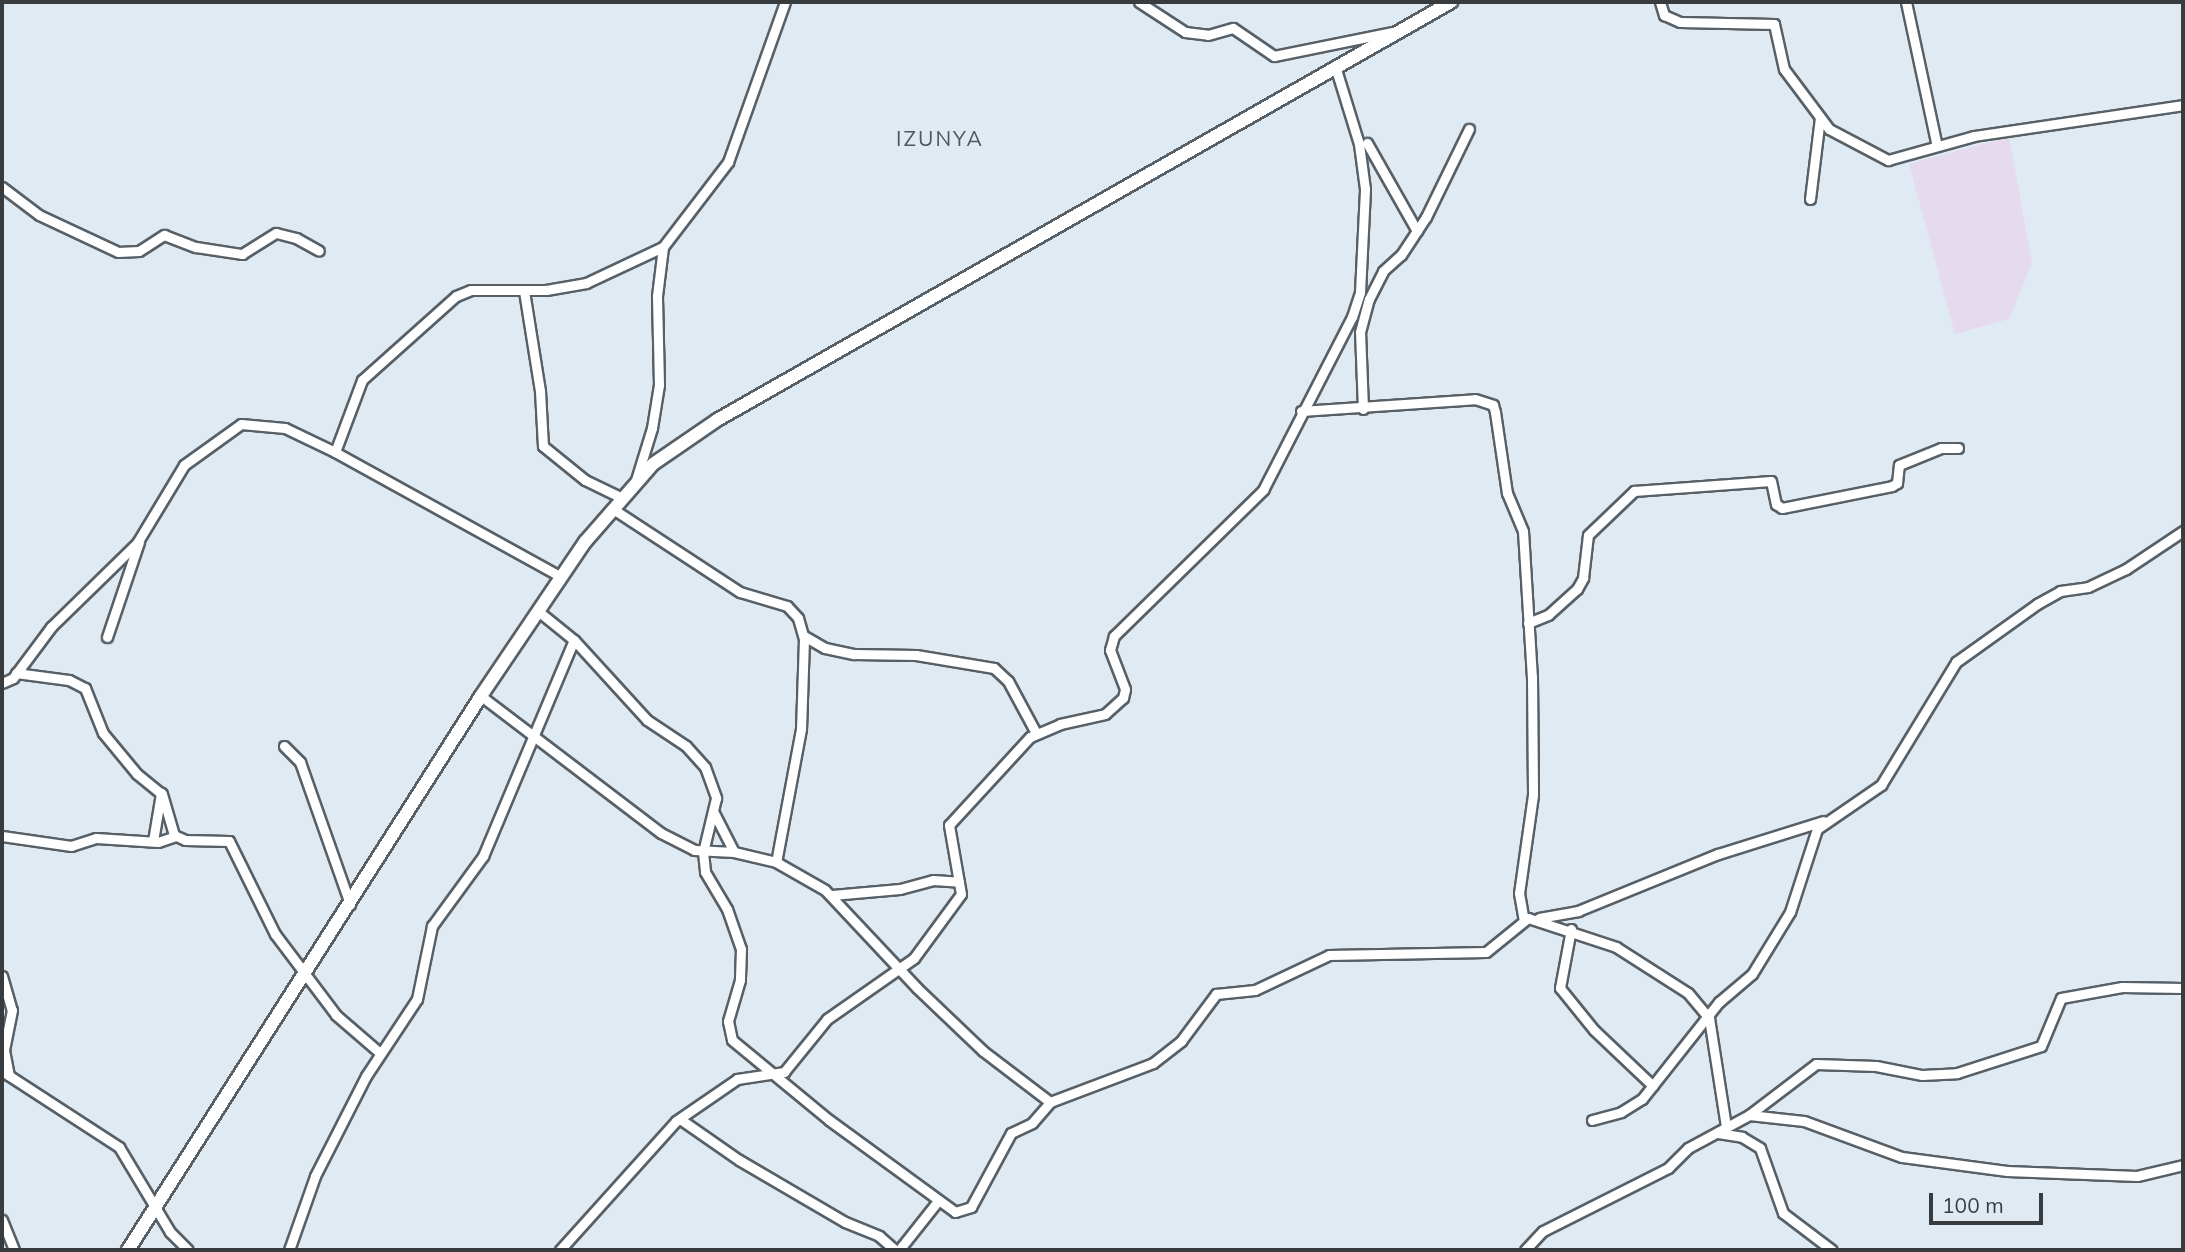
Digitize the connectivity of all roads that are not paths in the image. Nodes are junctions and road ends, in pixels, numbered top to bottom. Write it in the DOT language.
graph roads {
  1 [pos="785,2"];
  2 [pos="1139,2"];
  3 [pos="1451,2"];
  4 [pos="1660,2"];
  5 [pos="1906,2"];
  6 [pos="1405,29"];
  7 [pos="1335,66"];
  8 [pos="2183,105"];
  9 [pos="1820,118"];
  10 [pos="1469,129"];
  11 [pos="1367,143"];
  12 [pos="1937,146"];
  13 [pos="2,187"];
  14 [pos="1810,199"];
  15 [pos="1417,231"];
  16 [pos="663,247"];
  17 [pos="319,251"];
  18 [pos="524,291"];
  19 [pos="1363,410"];
  20 [pos="1301,411"];
  21 [pos="1958,448"];
  22 [pos="335,452"];
  23 [pos="635,483"];
  24 [pos="622,498"];
  25 [pos="613,509"];
  26 [pos="2183,531"];
  27 [pos="139,540"];
  28 [pos="561,577"];
  29 [pos="538,611"];
  30 [pos="1528,623"];
  31 [pos="804,636"];
  32 [pos="107,637"];
  33 [pos="574,640"];
  34 [pos="16,673"];
  35 [pos="2,683"];
  36 [pos="481,696"];
  37 [pos="1036,733"];
  38 [pos="535,736"];
  39 [pos="284,746"];
  40 [pos="162,793"];
  41 [pos="713,811"];
  42 [pos="1825,820"];
  43 [pos="2,836"];
  44 [pos="175,836"];
  45 [pos="153,841"];
  46 [pos="703,852"];
  47 [pos="734,852"];
  48 [pos="776,862"];
  49 [pos="960,882"];
  50 [pos="832,895"];
  51 [pos="350,905"];
  52 [pos="1535,919"];
  53 [pos="1524,920"];
  54 [pos="1571,929"];
  55 [pos="900,971"];
  56 [pos="307,972"];
  57 [pos="2,976"];
  58 [pos="2183,988"];
  59 [pos="1709,1018"];
  60 [pos="380,1053"];
  61 [pos="5,1074"];
  62 [pos="778,1075"];
  63 [pos="1653,1086"];
  64 [pos="1050,1102"];
  65 [pos="1749,1115"];
  66 [pos="680,1119"];
  67 [pos="1592,1120"];
  68 [pos="1722,1130"];
  69 [pos="2183,1165"];
  70 [pos="937,1202"];
  71 [pos="155,1205"];
  72 [pos="2,1220"];
  73 [pos="14,1250"];
  74 [pos="128,1250"];
  75 [pos="188,1250"];
  76 [pos="289,1250"];
  77 [pos="560,1250"];
  78 [pos="897,1250"];
  79 [pos="1525,1250"];
  80 [pos="1832,1250"];
  1 -- 16 [label="street"];
  2 -- 6 [label="street"];
  3 -- 6 [label="street"];
  4 -- 9 [label="street"];
  5 -- 12 [label="street"];
  6 -- 7 [label="street"];
  7 -- 20 [label="street"];
  7 -- 23 [label="street"];
  8 -- 12 [label="street"];
  9 -- 12 [label="street"];
  9 -- 14 [label="street"];
  10 -- 15 [label="street"];
  11 -- 15 [label="street"];
  13 -- 17 [label="street"];
  15 -- 19 [label="street"];
  16 -- 18 [label="street"];
  16 -- 23 [label="street"];
  18 -- 22 [label="street"];
  18 -- 24 [label="street"];
  19 -- 20 [label="street"];
  19 -- 30 [label="street"];
  20 -- 37 [label="street"];
  21 -- 30 [label="street"];
  22 -- 27 [label="street"];
  22 -- 28 [label="street"];
  23 -- 24 [label="street"];
  24 -- 25 [label="street"];
  25 -- 28 [label="street"];
  25 -- 31 [label="street"];
  26 -- 42 [label="street"];
  27 -- 32 [label="street"];
  27 -- 34 [label="street"];
  28 -- 29 [label="street"];
  29 -- 33 [label="street"];
  29 -- 36 [label="street"];
  30 -- 53 [label="street"];
  31 -- 37 [label="street"];
  31 -- 48 [label="street"];
  33 -- 38 [label="street"];
  33 -- 41 [label="street"];
  34 -- 35 [label="street"];
  34 -- 40 [label="street"];
  36 -- 38 [label="street"];
  36 -- 51 [label="street"];
  37 -- 49 [label="street"];
  38 -- 46 [label="street"];
  38 -- 60 [label="street"];
  39 -- 51 [label="street"];
  40 -- 44 [label="street"];
  40 -- 45 [label="street"];
  41 -- 46 [label="street"];
  41 -- 47 [label="street"];
  42 -- 52 [label="street"];
  42 -- 59 [label="street"];
  43 -- 45 [label="street"];
  44 -- 45 [label="street"];
  44 -- 56 [label="street"];
  46 -- 47 [label="street"];
  46 -- 62 [label="street"];
  47 -- 48 [label="street"];
  48 -- 50 [label="street"];
  49 -- 50 [label="street"];
  49 -- 55 [label="street"];
  50 -- 55 [label="street"];
  51 -- 56 [label="street"];
  52 -- 53 [label="street"];
  52 -- 54 [label="street"];
  53 -- 64 [label="street"];
  54 -- 59 [label="street"];
  54 -- 63 [label="street"];
  55 -- 62 [label="street"];
  55 -- 64 [label="street"];
  56 -- 60 [label="street"];
  56 -- 71 [label="street"];
  57 -- 61 [label="street"];
  58 -- 65 [label="street"];
  59 -- 63 [label="street"];
  59 -- 68 [label="street"];
  60 -- 76 [label="street"];
  61 -- 71 [label="street"];
  62 -- 66 [label="street"];
  62 -- 70 [label="street"];
  63 -- 67 [label="street"];
  64 -- 70 [label="street"];
  65 -- 68 [label="street"];
  65 -- 69 [label="street"];
  66 -- 77 [label="street"];
  66 -- 78 [label="street"];
  68 -- 79 [label="street"];
  68 -- 80 [label="street"];
  70 -- 78 [label="street"];
  71 -- 74 [label="street"];
  71 -- 75 [label="street"];
  72 -- 73 [label="street"];
}
